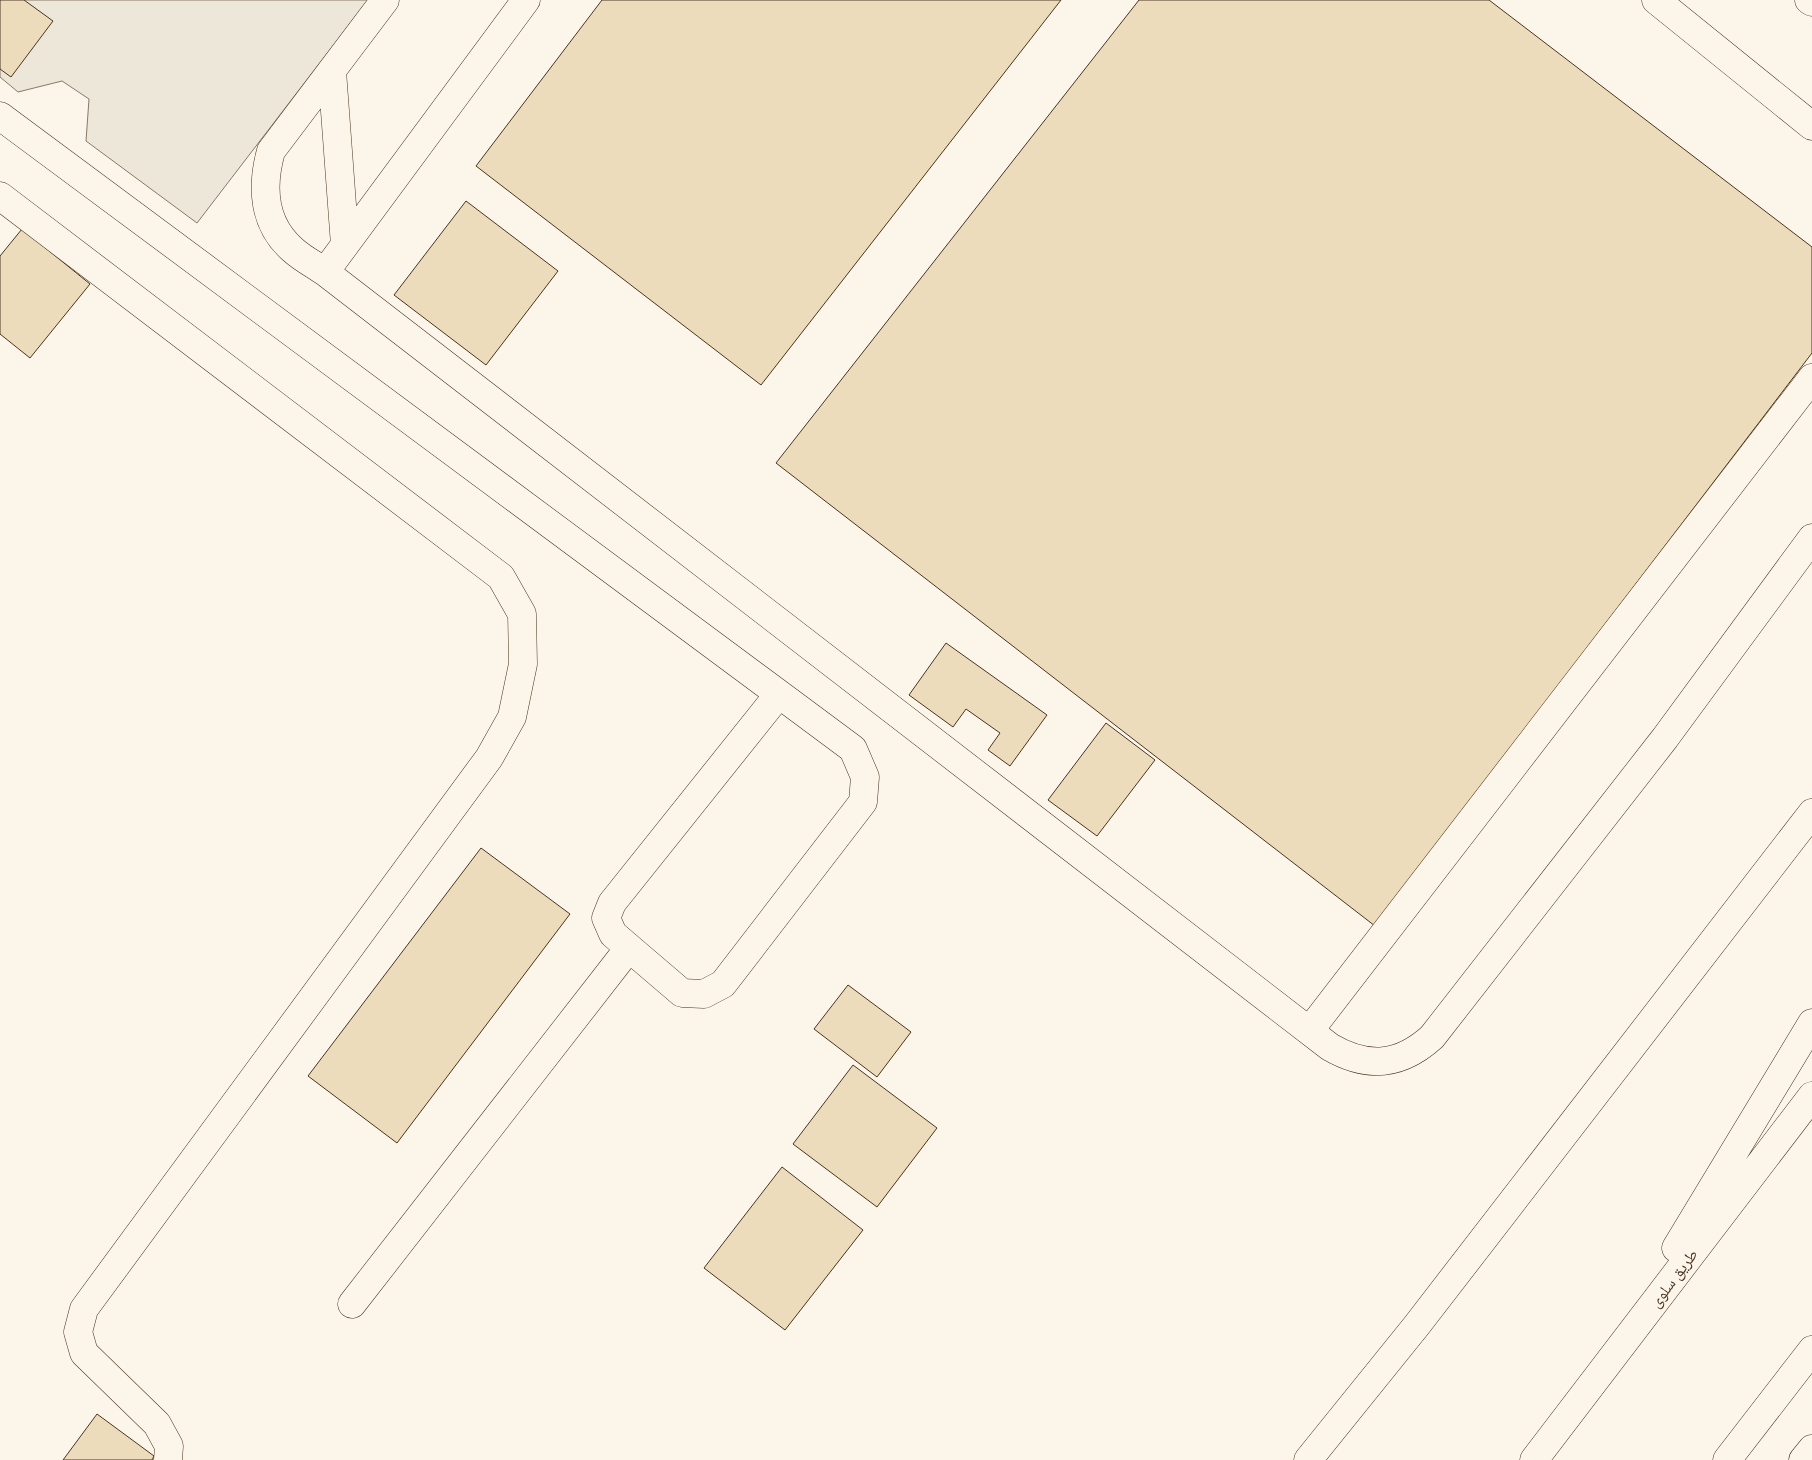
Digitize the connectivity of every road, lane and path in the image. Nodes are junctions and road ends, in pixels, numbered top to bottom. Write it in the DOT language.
graph roads {
  1 [pos="385,0"];
  2 [pos="526,0"];
  3 [pos="1656,0"];
  4 [pos="1809,0"];
  5 [pos="1812,2"];
  6 [pos="332,71"];
  7 [pos="0,116"];
  8 [pos="1812,126"];
  9 [pos="0,196"];
  10 [pos="345,245"];
  11 [pos="325,272"];
  12 [pos="1812,378"];
  13 [pos="1812,538"];
  14 [pos="779,694"];
  15 [pos="1812,812"];
  16 [pos="629,948"];
  17 [pos="1812,1024"];
  18 [pos="1310,1030"];
  19 [pos="1812,1096"];
  20 [pos="352,1304"];
  21 [pos="1812,1350"];
  22 [pos="1604,1367"];
  23 [pos="1812,1449"];
  24 [pos="168,1460"];
  25 [pos="1308,1460"];
  26 [pos="1534,1460"];
  27 [pos="1727,1460"];
  28 [pos="1802,1460"];
  1 -- 6 [label="main road"];
  2 -- 10 [label="main road"];
  3 -- 8 [label="main road"];
  4 -- 5 [label="main road"];
  6 -- 10 [label="main road"];
  6 -- 11 [label="main road"];
  7 -- 14 [label="main road"];
  9 -- 24 [label="main road"];
  10 -- 11 [label="main road"];
  11 -- 18 [label="main road"];
  12 -- 18 [label="main road"];
  13 -- 18 [label="main road"];
  14 -- 16 [label="main road"];
  14 -- 16 [label="main road"];
  15 -- 25 [label="main road"];
  16 -- 20 [label="main road"];
  17 -- 22 [label="main road"];
  19 -- 22 [label="main road, طريق سلوى"];
  21 -- 27 [label="main road"];
  22 -- 26 [label="main road, طريق سلوى"];
  23 -- 28 [label="main road"];
}
